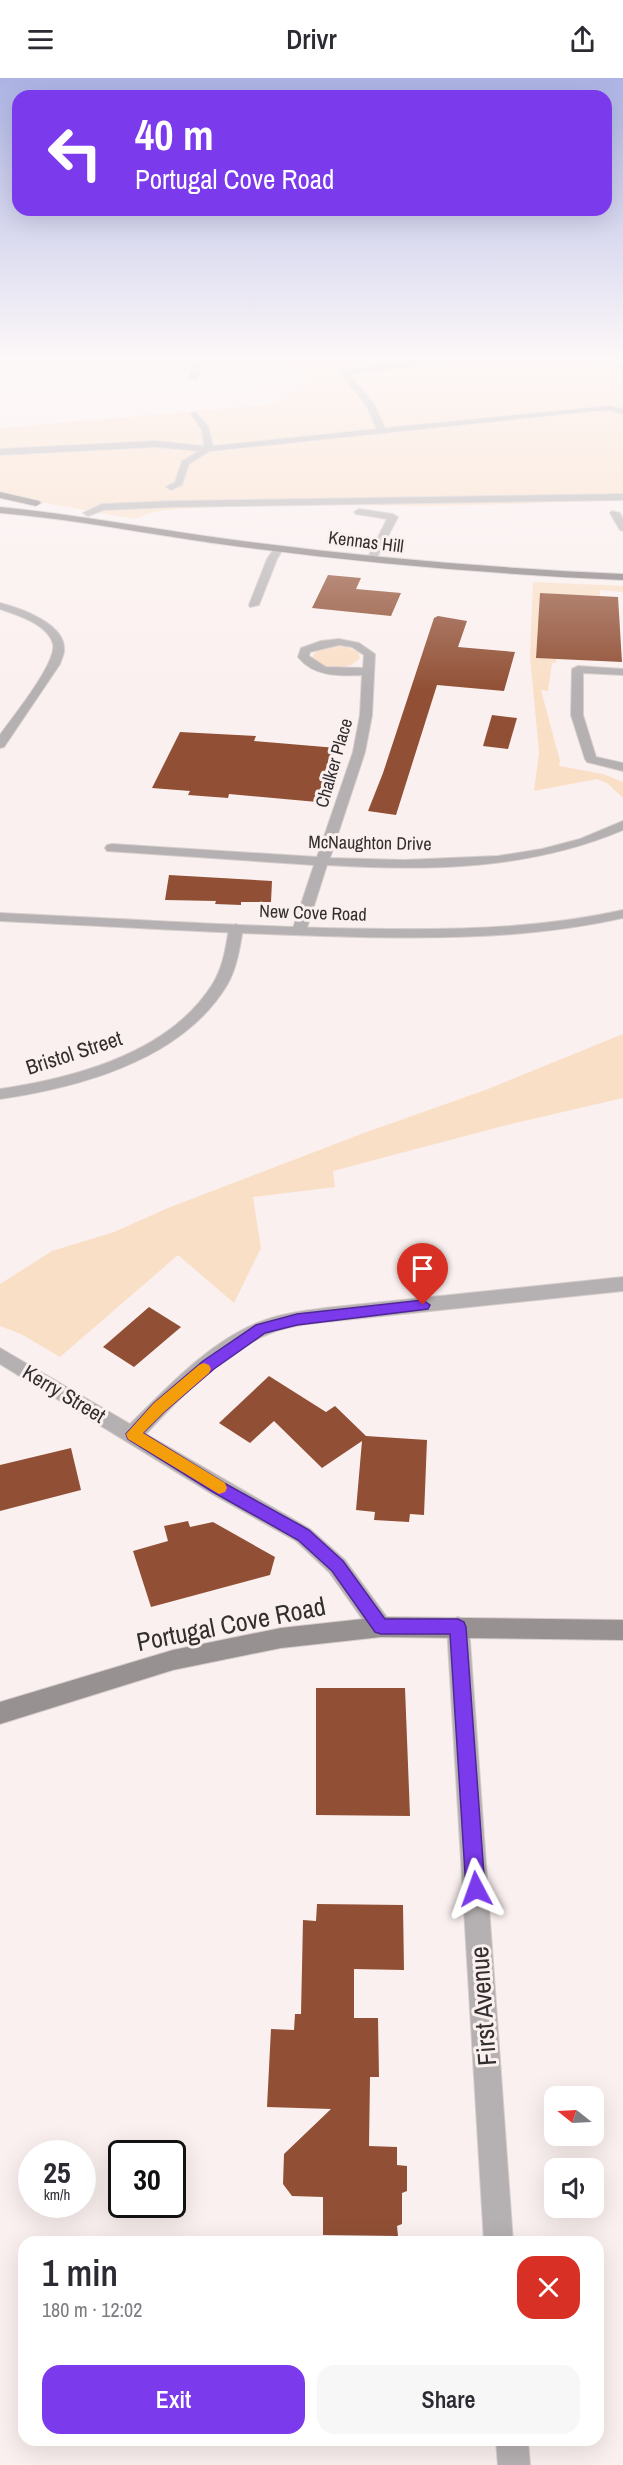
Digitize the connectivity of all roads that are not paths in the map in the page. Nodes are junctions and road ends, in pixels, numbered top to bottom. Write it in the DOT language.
graph roads {
  1 [pos="183,468"];
  2 [pos="171,488"];
  3 [pos="0,495"];
  4 [pos="623,497"];
  5 [pos="0,510"];
  6 [pos="359,512"];
  7 [pos="88,513"];
  8 [pos="615,513"];
  9 [pos="124,525"];
  10 [pos="623,528"];
  11 [pos="279,548"];
  12 [pos="372,559"];
  13 [pos="623,577"];
  14 [pos="254,605"];
  15 [pos="0,606"];
  16 [pos="366,671"];
  17 [pos="623,672"];
  18 [pos="0,744"];
  19 [pos="623,767"];
  20 [pos="623,825"];
  21 [pos="112,848"];
  22 [pos="322,861"];
  23 [pos="623,914"];
  24 [pos="0,917"];
  25 [pos="236,928"];
  26 [pos="299,931"];
  27 [pos="0,1094"];
  28 [pos="623,1284"];
  29 [pos="0,1355"];
  30 [pos="133,1434"];
  31 [pos="381,1627"];
  32 [pos="458,1627"];
  33 [pos="623,1630"];
  34 [pos="0,1713"];
  35 [pos="499,2236"];
  36 [pos="512,2446"];
  37 [pos="514,2465"];
  1 -- 2 [label="street"];
  3 -- 7 [label="main road"];
  4 -- 7 [label="street"];
  5 -- 9 [label="main road, Kennas Hill"];
  6 -- 12 [label="street"];
  7 -- 9 [label="main road"];
  8 -- 10 [label="street"];
  9 -- 11 [label="main road, Kennas Hill"];
  11 -- 12 [label="main road, Kennas Hill"];
  11 -- 14 [label="street"];
  12 -- 13 [label="main road, Kennas Hill"];
  15 -- 18 [label="street"];
  16 -- 16 [label="street, Chalker Place"];
  16 -- 22 [label="street, Chalker Place"];
  17 -- 19 [label="street"];
  20 -- 22 [label="street, McNaughton Drive"];
  21 -- 22 [label="street, McNaughton Drive"];
  22 -- 26 [label="street, Chalker Place"];
  23 -- 26 [label="street, New Cove Road"];
  24 -- 25 [label="street, New Cove Road"];
  25 -- 26 [label="street, New Cove Road"];
  25 -- 27 [label="street, Bristol Street"];
  28 -- 30 [label="street"];
  29 -- 30 [label="street, Kerry Street"];
  30 -- 31 [label="street, Kerry Street"];
  31 -- 32 [label="main road, Portugal Cove Road"];
  31 -- 34 [label="main road, Portugal Cove Road"];
  32 -- 33 [label="main road, Portugal Cove Road"];
  32 -- 35 [label="street, First Avenue"];
  36 -- 37 [label="street"];
}
